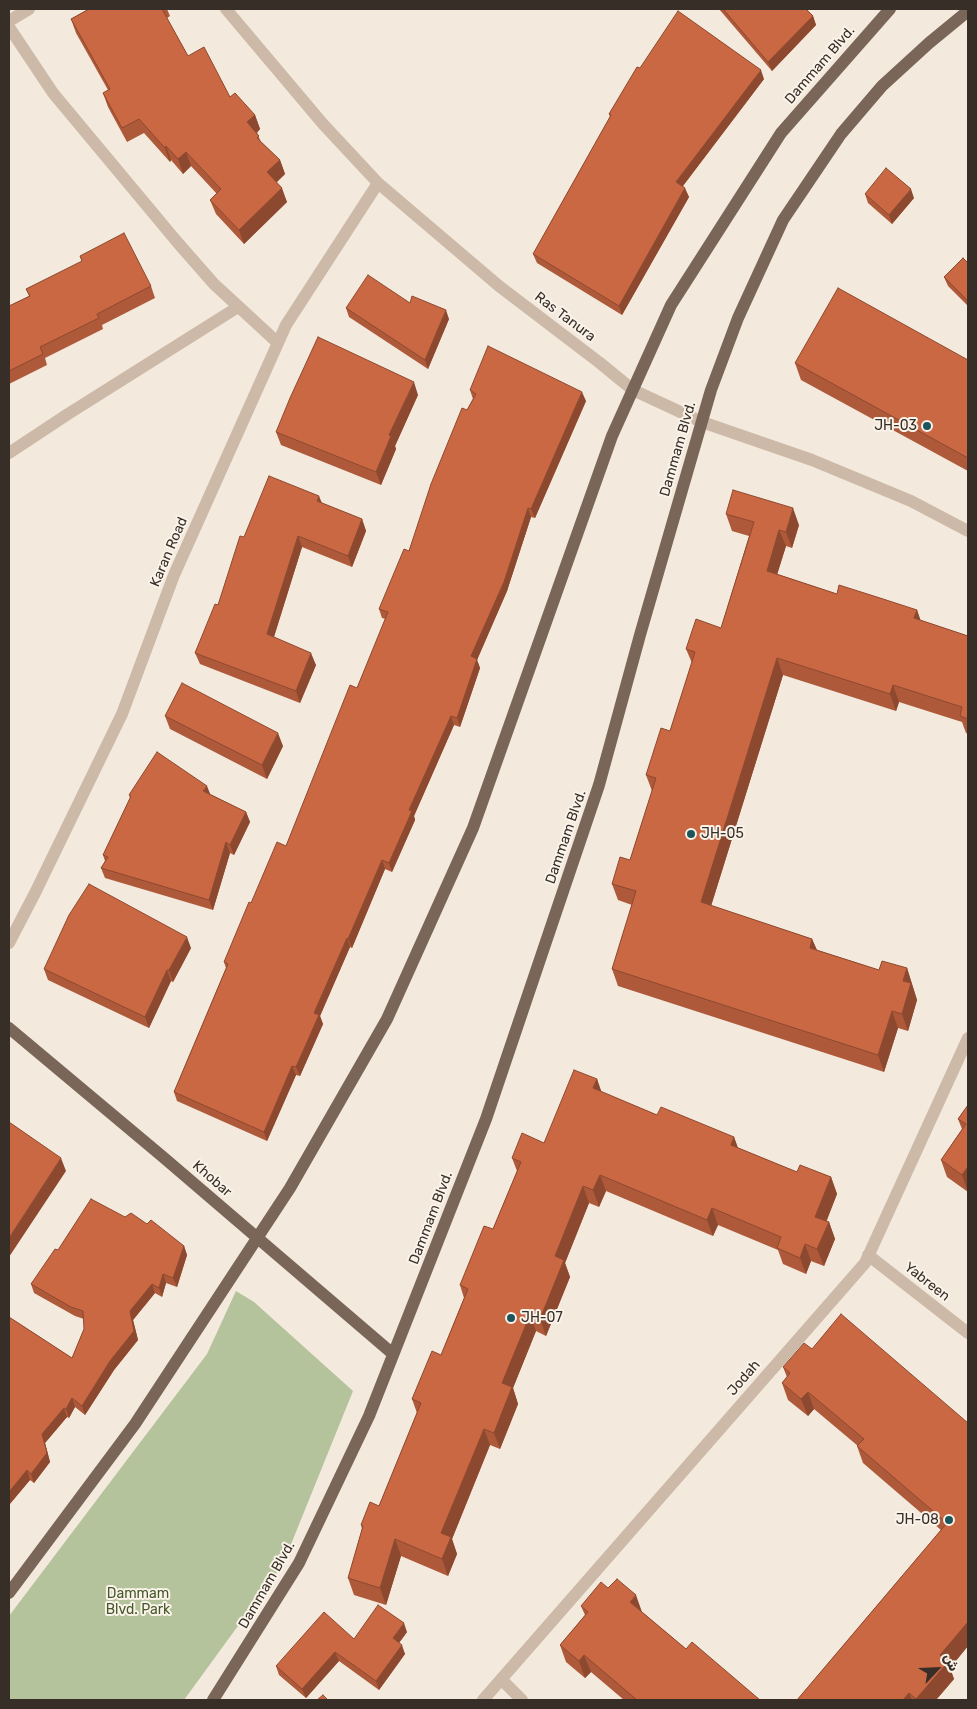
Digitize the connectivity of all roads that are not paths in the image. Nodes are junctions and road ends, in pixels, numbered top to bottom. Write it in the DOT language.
graph roads {
  1 [pos="29,9"];
  2 [pos="226,9"];
  3 [pos="890,9"];
  4 [pos="968,11"];
  5 [pos="9,21"];
  6 [pos="9,27"];
  7 [pos="378,183"];
  8 [pos="238,307"];
  9 [pos="278,343"];
  10 [pos="633,390"];
  11 [pos="702,422"];
  12 [pos="9,453"];
  13 [pos="968,531"];
  14 [pos="9,943"];
  15 [pos="9,1028"];
  16 [pos="968,1038"];
  17 [pos="258,1239"];
  18 [pos="868,1255"];
  19 [pos="968,1332"];
  20 [pos="393,1354"];
  21 [pos="9,1593"];
  22 [pos="501,1679"];
  23 [pos="213,1700"];
  24 [pos="483,1700"];
  25 [pos="522,1700"];
  1 -- 5 [label="street"];
  2 -- 7 [label="street, Ras Tanura"];
  3 -- 10 [label="main road, Dammam Blvd."];
  4 -- 11 [label="main road, Dammam Blvd."];
  6 -- 8 [label="street"];
  7 -- 9 [label="street, Karan Road"];
  7 -- 10 [label="street, Ras Tanura"];
  8 -- 9 [label="street"];
  8 -- 12 [label="street"];
  9 -- 14 [label="street, Karan Road"];
  10 -- 11 [label="street, Ras Tanura"];
  10 -- 17 [label="main road, Dammam Blvd."];
  11 -- 13 [label="street, Ras Tanura"];
  11 -- 20 [label="main road, Dammam Blvd."];
  15 -- 17 [label="main road, Khobar"];
  16 -- 18 [label="street, Jodah"];
  17 -- 20 [label="main road, Khobar"];
  17 -- 21 [label="main road, Dammam Blvd."];
  18 -- 19 [label="street, Yabreen"];
  18 -- 22 [label="street, Jodah"];
  20 -- 23 [label="main road, Dammam Blvd."];
  22 -- 24 [label="street, Jodah"];
  22 -- 25 [label="street"];
}
